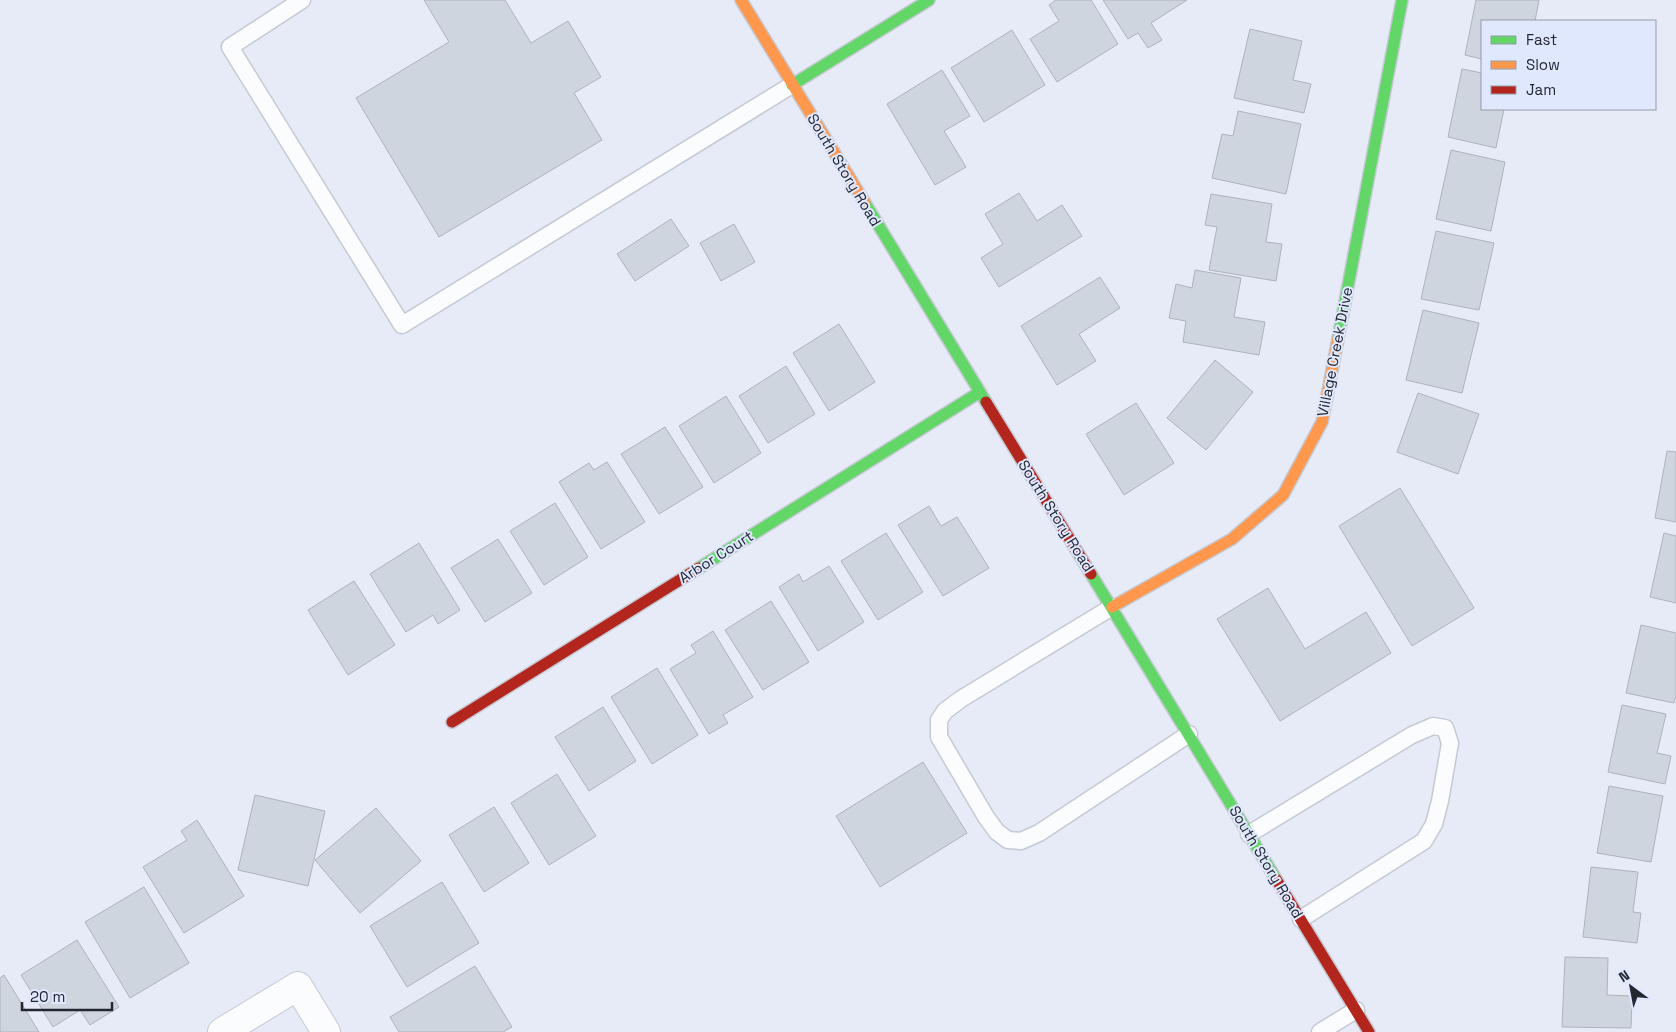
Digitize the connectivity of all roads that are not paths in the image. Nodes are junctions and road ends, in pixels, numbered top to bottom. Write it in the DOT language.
graph roads {
  1 [pos="302,0"];
  2 [pos="741,0"];
  3 [pos="928,0"];
  4 [pos="1402,0"];
  5 [pos="792,85"];
  6 [pos="980,392"];
  7 [pos="1112,607"];
  8 [pos="452,722"];
  9 [pos="1189,734"];
  10 [pos="1249,834"];
  11 [pos="1301,919"];
  12 [pos="1356,1010"];
  13 [pos="222,1032"];
  14 [pos="326,1032"];
  15 [pos="1320,1032"];
  16 [pos="1369,1032"];
  1 -- 5 [label="lane"];
  2 -- 5 [label="street, South Story Road"];
  3 -- 5 [label="street"];
  4 -- 7 [label="street, Village Creek Drive"];
  5 -- 6 [label="street, South Story Road"];
  6 -- 7 [label="street, South Story Road"];
  6 -- 8 [label="street, Arbor Court"];
  7 -- 9 [label="street, South Story Road"];
  7 -- 9 [label="lane"];
  9 -- 10 [label="street, South Story Road"];
  10 -- 11 [label="street, South Story Road"];
  10 -- 11 [label="lane"];
  11 -- 12 [label="street, South Story Road"];
  12 -- 15 [label="lane"];
  12 -- 16 [label="street, South Story Road"];
  13 -- 14 [label="street"];
}
